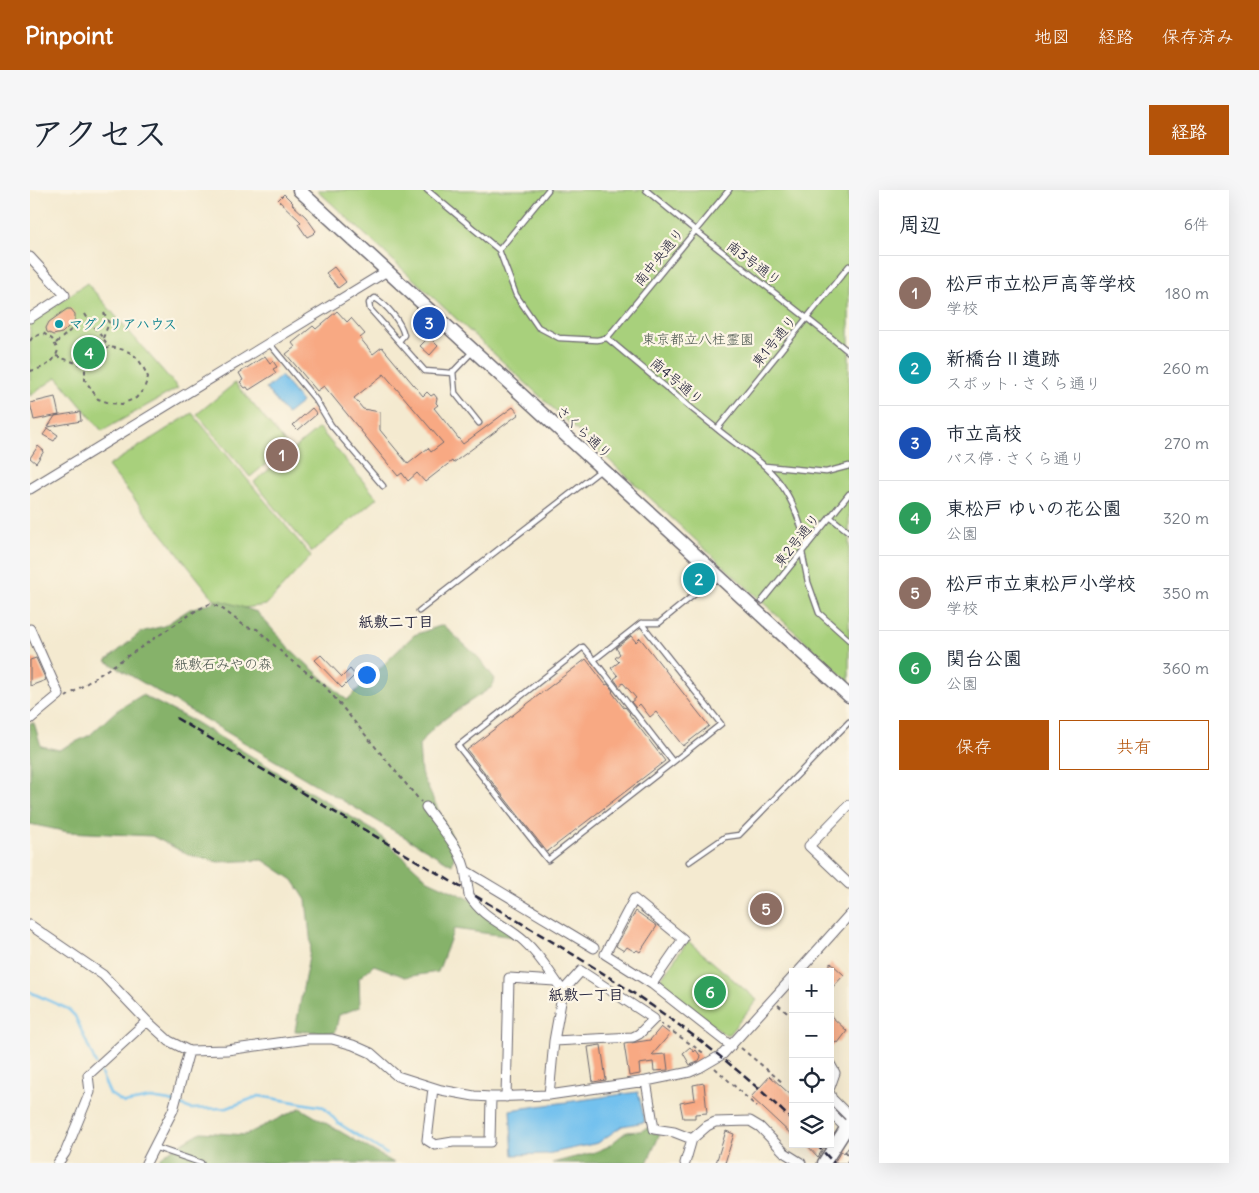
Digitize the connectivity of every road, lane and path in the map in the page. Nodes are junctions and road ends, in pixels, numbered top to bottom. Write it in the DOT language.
graph roads {
  1 [pos="299,190"];
  2 [pos="427,190"];
  3 [pos="548,190"];
  4 [pos="646,190"];
  5 [pos="728,190"];
  6 [pos="694,232"];
  7 [pos="499,250"];
  8 [pos="30,256"];
  9 [pos="849,266"];
  10 [pos="387,271"];
  11 [pos="104,313"];
  12 [pos="85,314"];
  13 [pos="30,318"];
  14 [pos="807,318"];
  15 [pos="73,328"];
  16 [pos="104,338"];
  17 [pos="607,338"];
  18 [pos="30,341"];
  19 [pos="399,341"];
  20 [pos="269,343"];
  21 [pos="55,344"];
  22 [pos="109,347"];
  23 [pos="473,350"];
  24 [pos="849,352"];
  25 [pos="56,356"];
  26 [pos="85,366"];
  27 [pos="30,371"];
  28 [pos="453,371"];
  29 [pos="479,423"];
  30 [pos="717,429"];
  31 [pos="765,466"];
  32 [pos="849,466"];
  33 [pos="602,469"];
  34 [pos="383,486"];
  35 [pos="30,489"];
  36 [pos="849,494"];
  37 [pos="830,517"];
  38 [pos="849,532"];
  39 [pos="807,546"];
  40 [pos="802,552"];
  41 [pos="718,576"];
  42 [pos="762,601"];
  43 [pos="419,611"];
  44 [pos="641,623"];
  45 [pos="30,629"];
  46 [pos="849,640"];
  47 [pos="32,642"];
  48 [pos="594,660"];
  49 [pos="59,695"];
  50 [pos="849,696"];
  51 [pos="30,719"];
  52 [pos="849,722"];
  53 [pos="673,762"];
  54 [pos="426,808"];
  55 [pos="847,810"];
  56 [pos="688,862"];
  57 [pos="466,874"];
  58 [pos="849,884"];
  59 [pos="849,915"];
  60 [pos="30,925"];
  61 [pos="594,948"];
  62 [pos="802,968"];
  63 [pos="555,981"];
  64 [pos="789,982"];
  65 [pos="652,984"];
  66 [pos="563,991"];
  67 [pos="776,1003"];
  68 [pos="789,1014"];
  69 [pos="654,1019"];
  70 [pos="147,1020"];
  71 [pos="554,1041"];
  72 [pos="734,1045"];
  73 [pos="189,1051"];
  74 [pos="713,1064"];
  75 [pos="646,1081"];
  76 [pos="782,1082"];
  77 [pos="433,1088"];
  78 [pos="548,1095"];
  79 [pos="491,1097"];
  80 [pos="506,1097"];
  81 [pos="834,1102"];
  82 [pos="757,1107"];
  83 [pos="834,1114"];
  84 [pos="848,1123"];
  85 [pos="692,1139"];
  86 [pos="154,1147"];
  87 [pos="843,1149"];
  88 [pos="849,1156"];
  89 [pos="188,1161"];
  90 [pos="58,1163"];
  91 [pos="146,1163"];
  92 [pos="201,1163"];
  93 [pos="685,1163"];
  94 [pos="801,1163"];
  95 [pos="824,1163"];
  1 -- 10 [label="street, さくら通り"];
  2 -- 7 [label="lane"];
  3 -- 7 [label="lane"];
  4 -- 6 [label="lane, 南3号通り"];
  5 -- 6 [label="lane, 南中央通り"];
  6 -- 14 [label="lane, 南3号通り"];
  6 -- 17 [label="lane, 南中央通り"];
  7 -- 17 [label="lane"];
  8 -- 13 [label="street"];
  9 -- 14 [label="lane, 東1号通り"];
  10 -- 20 [label="street"];
  10 -- 23 [label="street, さくら通り"];
  11 -- 16 [label="path"];
  12 -- 16 [label="path"];
  14 -- 24 [label="lane, 南3号通り"];
  14 -- 30 [label="lane, 東1号通り"];
  15 -- 21 [label="path"];
  16 -- 22 [label="path"];
  17 -- 30 [label="lane, 南4号通り"];
  18 -- 21 [label="path"];
  19 -- 19 [label="lane"];
  19 -- 28 [label="lane"];
  20 -- 34 [label="lane"];
  20 -- 35 [label="street"];
  21 -- 25 [label="path"];
  22 -- 26 [label="path"];
  22 -- 26 [label="path"];
  23 -- 28 [label="lane"];
  23 -- 33 [label="street, さくら通り"];
  25 -- 26 [label="path"];
  25 -- 27 [label="path"];
  28 -- 29 [label="lane"];
  30 -- 31 [label="lane, 南4号通り"];
  31 -- 32 [label="lane"];
  31 -- 39 [label="lane, 南4号通り"];
  33 -- 41 [label="street, さくら通り"];
  33 -- 43 [label="lane"];
  36 -- 37 [label="lane, 東2号通り"];
  37 -- 38 [label="lane"];
  37 -- 39 [label="lane, 東2号通り"];
  39 -- 40 [label="lane, 東2号通り"];
  40 -- 42 [label="lane, 東2号通り"];
  40 -- 46 [label="lane"];
  41 -- 44 [label="lane"];
  41 -- 50 [label="street, さくら通り"];
  44 -- 48 [label="lane"];
  44 -- 53 [label="lane"];
  45 -- 47 [label="street"];
  47 -- 49 [label="street"];
  48 -- 53 [label="lane"];
  48 -- 53 [label="lane"];
  49 -- 51 [label="street"];
  49 -- 54 [label="path"];
  52 -- 56 [label="lane"];
  54 -- 57 [label="street"];
  55 -- 58 [label="street"];
  57 -- 61 [label="street"];
  57 -- 63 [label="street, bridge"];
  59 -- 62 [label="street"];
  60 -- 70 [label="street"];
  63 -- 66 [label="street"];
  63 -- 80 [label="street"];
  64 -- 72 [label="street"];
  65 -- 65 [label="street"];
  65 -- 72 [label="street"];
  66 -- 69 [label="street"];
  66 -- 71 [label="street"];
  67 -- 68 [label="path"];
  69 -- 71 [label="street"];
  69 -- 74 [label="path"];
  70 -- 73 [label="street"];
  70 -- 90 [label="street"];
  71 -- 78 [label="street"];
  72 -- 74 [label="street"];
  72 -- 76 [label="path"];
  73 -- 77 [label="street"];
  73 -- 86 [label="street"];
  74 -- 75 [label="street"];
  74 -- 82 [label="path"];
  75 -- 78 [label="street"];
  75 -- 85 [label="street"];
  77 -- 79 [label="street"];
  77 -- 79 [label="street"];
  78 -- 80 [label="street"];
  79 -- 80 [label="street"];
  81 -- 84 [label="street"];
  83 -- 84 [label="street"];
  84 -- 95 [label="street"];
  85 -- 93 [label="street"];
  85 -- 94 [label="street"];
  86 -- 89 [label="lane"];
  86 -- 91 [label="street"];
  87 -- 88 [label="path"];
  89 -- 92 [label="lane"];
}
